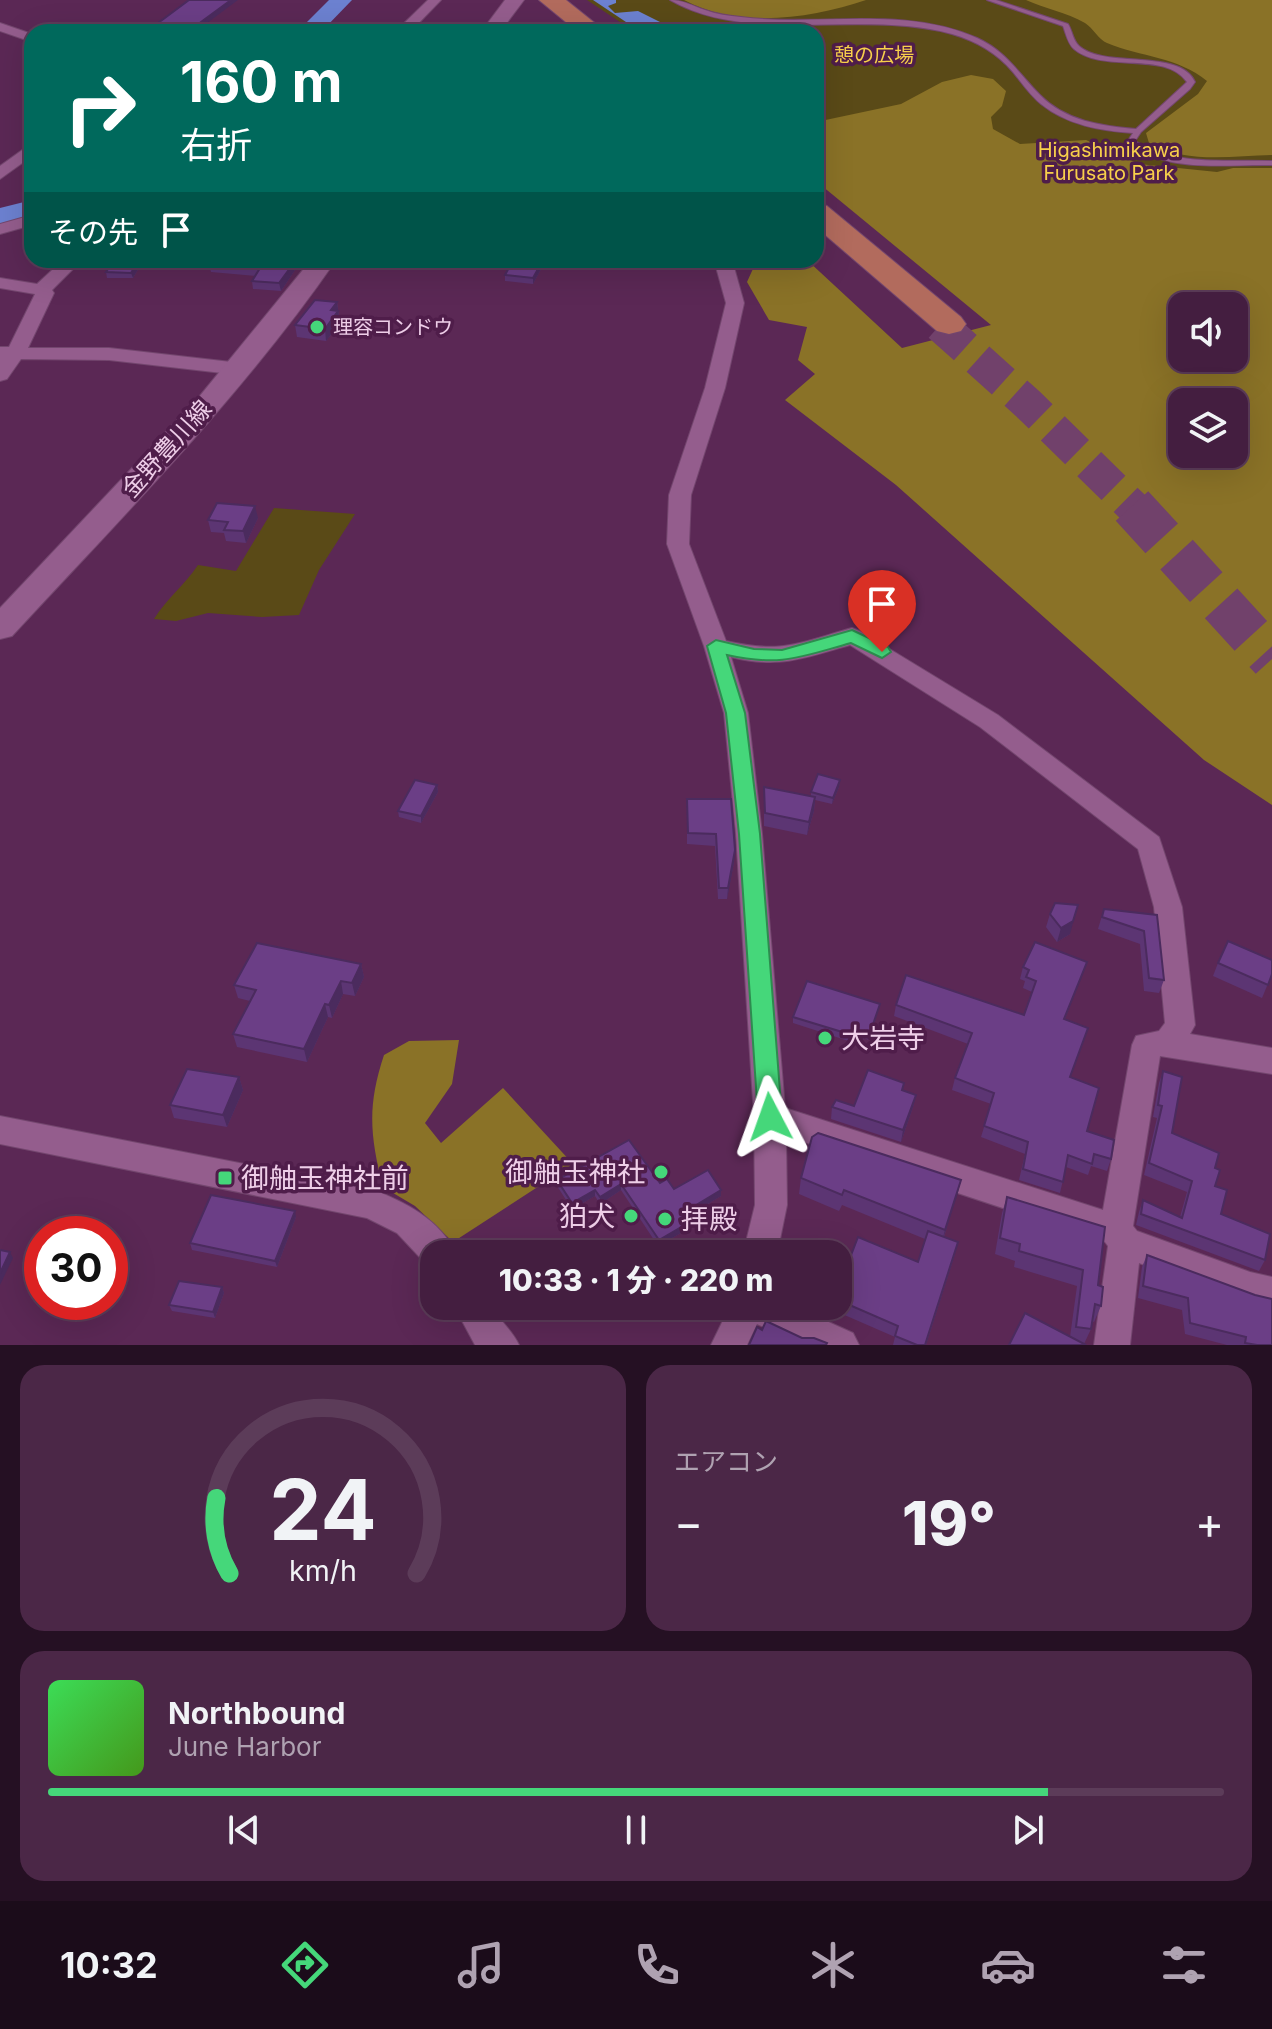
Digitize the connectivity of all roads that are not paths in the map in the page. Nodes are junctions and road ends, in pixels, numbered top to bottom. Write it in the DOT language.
graph roads {
  1 [pos="435,0"];
  2 [pos="515,0"];
  3 [pos="548,0"];
  4 [pos="673,0"];
  5 [pos="990,0"];
  6 [pos="0,11"];
  7 [pos="410,24"];
  8 [pos="495,24"];
  9 [pos="576,24"];
  10 [pos="582,24"];
  11 [pos="0,27"];
  12 [pos="24,35"];
  13 [pos="1138,131"];
  14 [pos="24,154"];
  15 [pos="1272,163"];
  16 [pos="0,174"];
  17 [pos="824,219"];
  18 [pos="24,222"];
  19 [pos="824,226"];
  20 [pos="0,229"];
  21 [pos="64,268"];
  22 [pos="318,268"];
  23 [pos="725,268"];
  24 [pos="0,283"];
  25 [pos="41,290"];
  26 [pos="8,353"];
  27 [pos="240,369"];
  28 [pos="0,375"];
  29 [pos="0,628"];
  30 [pos="716,646"];
  31 [pos="1168,1043"];
  32 [pos="1272,1061"];
  33 [pos="770,1117"];
  34 [pos="0,1130"];
  35 [pos="1120,1236"];
  36 [pos="426,1240"];
  37 [pos="763,1240"];
  38 [pos="1272,1293"];
  39 [pos="480,1320"];
  40 [pos="741,1320"];
  41 [pos="786,1320"];
  42 [pos="501,1345"];
  43 [pos="729,1345"];
  44 [pos="841,1345"];
  45 [pos="1112,1345"];
  1 -- 7 [label="street"];
  2 -- 8 [label="main road"];
  3 -- 9 [label="highway"];
  3 -- 10 [label="highway"];
  4 -- 13 [label="lane"];
  5 -- 13 [label="lane"];
  6 -- 11 [label="street"];
  11 -- 12 [label="street"];
  13 -- 15 [label="lane"];
  14 -- 16 [label="street"];
  17 -- 19 [label="highway"];
  18 -- 20 [label="street"];
  21 -- 25 [label="street"];
  22 -- 27 [label="main road, 金野豊川線"];
  23 -- 30 [label="street"];
  24 -- 25 [label="street"];
  25 -- 26 [label="street"];
  26 -- 27 [label="street"];
  26 -- 28 [label="street"];
  27 -- 29 [label="main road, 金野豊川線"];
  30 -- 31 [label="street"];
  30 -- 33 [label="street"];
  31 -- 32 [label="street"];
  31 -- 35 [label="street"];
  33 -- 35 [label="street"];
  33 -- 37 [label="street"];
  34 -- 36 [label="street"];
  35 -- 38 [label="street"];
  35 -- 45 [label="street"];
  39 -- 42 [label="street"];
  40 -- 43 [label="street"];
  41 -- 44 [label="street"];
}
